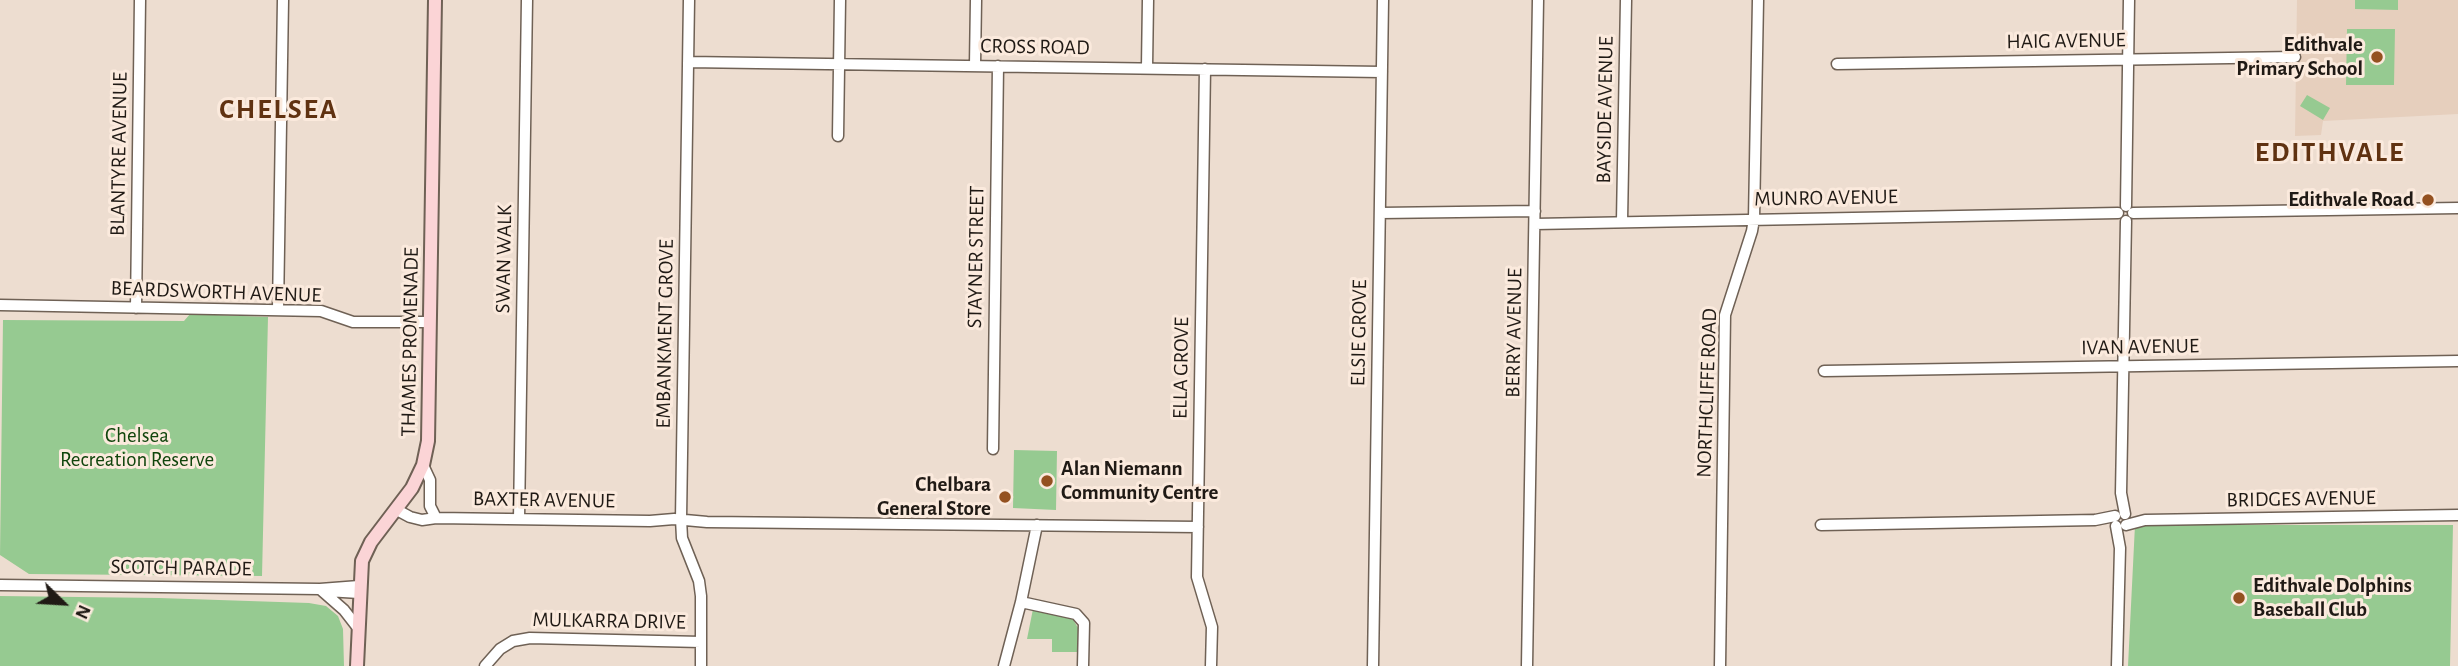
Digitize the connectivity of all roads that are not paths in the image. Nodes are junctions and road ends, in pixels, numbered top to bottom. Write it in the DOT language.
graph roads {
  1 [pos="140,0"];
  2 [pos="283,0"];
  3 [pos="435,0"];
  4 [pos="527,0"];
  5 [pos="689,0"];
  6 [pos="840,0"];
  7 [pos="976,0"];
  8 [pos="1148,0"];
  9 [pos="1383,0"];
  10 [pos="1538,0"];
  11 [pos="1626,0"];
  12 [pos="1758,0"];
  13 [pos="2129,0"];
  14 [pos="2295,57"];
  15 [pos="2129,59"];
  16 [pos="688,62"];
  17 [pos="839,63"];
  18 [pos="1837,64"];
  19 [pos="975,65"];
  20 [pos="998,66"];
  21 [pos="1147,67"];
  22 [pos="1205,69"];
  23 [pos="1381,72"];
  24 [pos="838,136"];
  25 [pos="2458,208"];
  26 [pos="1535,211"];
  27 [pos="2126,213"];
  28 [pos="1380,214"];
  29 [pos="1754,219"];
  30 [pos="1622,221"];
  31 [pos="1535,224"];
  32 [pos="0,305"];
  33 [pos="136,308"];
  34 [pos="278,310"];
  35 [pos="430,322"];
  36 [pos="2458,361"];
  37 [pos="2123,366"];
  38 [pos="1824,371"];
  39 [pos="993,449"];
  40 [pos="422,465"];
  41 [pos="399,507"];
  42 [pos="2458,515"];
  43 [pos="436,518"];
  44 [pos="519,519"];
  45 [pos="2121,520"];
  46 [pos="681,522"];
  47 [pos="1032,525"];
  48 [pos="1821,525"];
  49 [pos="1198,527"];
  50 [pos="0,585"];
  51 [pos="320,589"];
  52 [pos="359,590"];
  53 [pos="1021,602"];
  54 [pos="358,628"];
  55 [pos="701,642"];
  56 [pos="357,666"];
  57 [pos="485,666"];
  58 [pos="701,666"];
  59 [pos="1004,666"];
  60 [pos="1083,666"];
  61 [pos="1211,666"];
  62 [pos="1373,666"];
  63 [pos="1527,666"];
  64 [pos="1720,666"];
  65 [pos="2118,666"];
  1 -- 33 [label="street, BLANTYRE AVENUE"];
  2 -- 34 [label="street"];
  3 -- 35 [label="main road, THAMES PROMENADE"];
  4 -- 44 [label="street, SWAN WALK"];
  5 -- 16 [label="street, EMBANKMENT GROVE"];
  6 -- 17 [label="street"];
  7 -- 19 [label="street"];
  8 -- 21 [label="street"];
  9 -- 23 [label="street, ELSIE GROVE"];
  10 -- 26 [label="street, BERRY AVENUE"];
  11 -- 30 [label="street, BAYSIDE AVENUE"];
  12 -- 29 [label="street, NORTHCLIFFE ROAD"];
  13 -- 15 [label="street"];
  14 -- 15 [label="street, HAIG AVENUE"];
  15 -- 18 [label="street, HAIG AVENUE"];
  15 -- 27 [label="street"];
  16 -- 17 [label="street, CROSS ROAD"];
  16 -- 46 [label="street, EMBANKMENT GROVE"];
  17 -- 19 [label="street, CROSS ROAD"];
  17 -- 24 [label="street"];
  19 -- 20 [label="street, CROSS ROAD"];
  20 -- 21 [label="street, CROSS ROAD"];
  20 -- 39 [label="street, STAYNER STREET"];
  21 -- 22 [label="street, CROSS ROAD"];
  22 -- 23 [label="street, CROSS ROAD"];
  22 -- 49 [label="street, ELLA GROVE"];
  23 -- 28 [label="street, ELSIE GROVE"];
  25 -- 27 [label="street, MUNRO AVENUE"];
  26 -- 28 [label="street"];
  26 -- 31 [label="street, BERRY AVENUE"];
  27 -- 29 [label="street, MUNRO AVENUE"];
  27 -- 37 [label="street"];
  28 -- 62 [label="street, ELSIE GROVE"];
  29 -- 30 [label="street, MUNRO AVENUE"];
  29 -- 64 [label="street, NORTHCLIFFE ROAD"];
  30 -- 31 [label="street, MUNRO AVENUE"];
  31 -- 63 [label="street, BERRY AVENUE"];
  32 -- 33 [label="street, BEARDSWORTH AVENUE"];
  33 -- 34 [label="street, BEARDSWORTH AVENUE"];
  34 -- 35 [label="street, BEARDSWORTH AVENUE"];
  35 -- 40 [label="main road, THAMES PROMENADE"];
  36 -- 37 [label="street, IVAN AVENUE"];
  37 -- 38 [label="street, IVAN AVENUE"];
  37 -- 45 [label="street"];
  40 -- 41 [label="main road, THAMES PROMENADE"];
  40 -- 43 [label="street"];
  41 -- 43 [label="street, BAXTER AVENUE"];
  41 -- 52 [label="main road, THAMES PROMENADE"];
  42 -- 45 [label="street, BRIDGES AVENUE"];
  43 -- 44 [label="street, BAXTER AVENUE"];
  44 -- 46 [label="street, BAXTER AVENUE"];
  45 -- 48 [label="street, BRIDGES AVENUE"];
  45 -- 65 [label="street"];
  46 -- 47 [label="street, BAXTER AVENUE"];
  46 -- 55 [label="street, EMBANKMENT GROVE"];
  47 -- 49 [label="street, BAXTER AVENUE"];
  47 -- 53 [label="street"];
  49 -- 61 [label="street, ELLA GROVE"];
  50 -- 51 [label="street, SCOTCH PARADE"];
  51 -- 52 [label="street, SCOTCH PARADE"];
  51 -- 54 [label="street"];
  52 -- 54 [label="main road, THAMES PROMENADE"];
  53 -- 59 [label="street"];
  53 -- 60 [label="street"];
  54 -- 56 [label="main road, THAMES PROMENADE"];
  55 -- 57 [label="street, MULKARRA DRIVE"];
  55 -- 58 [label="street, EMBANKMENT GROVE"];
}
